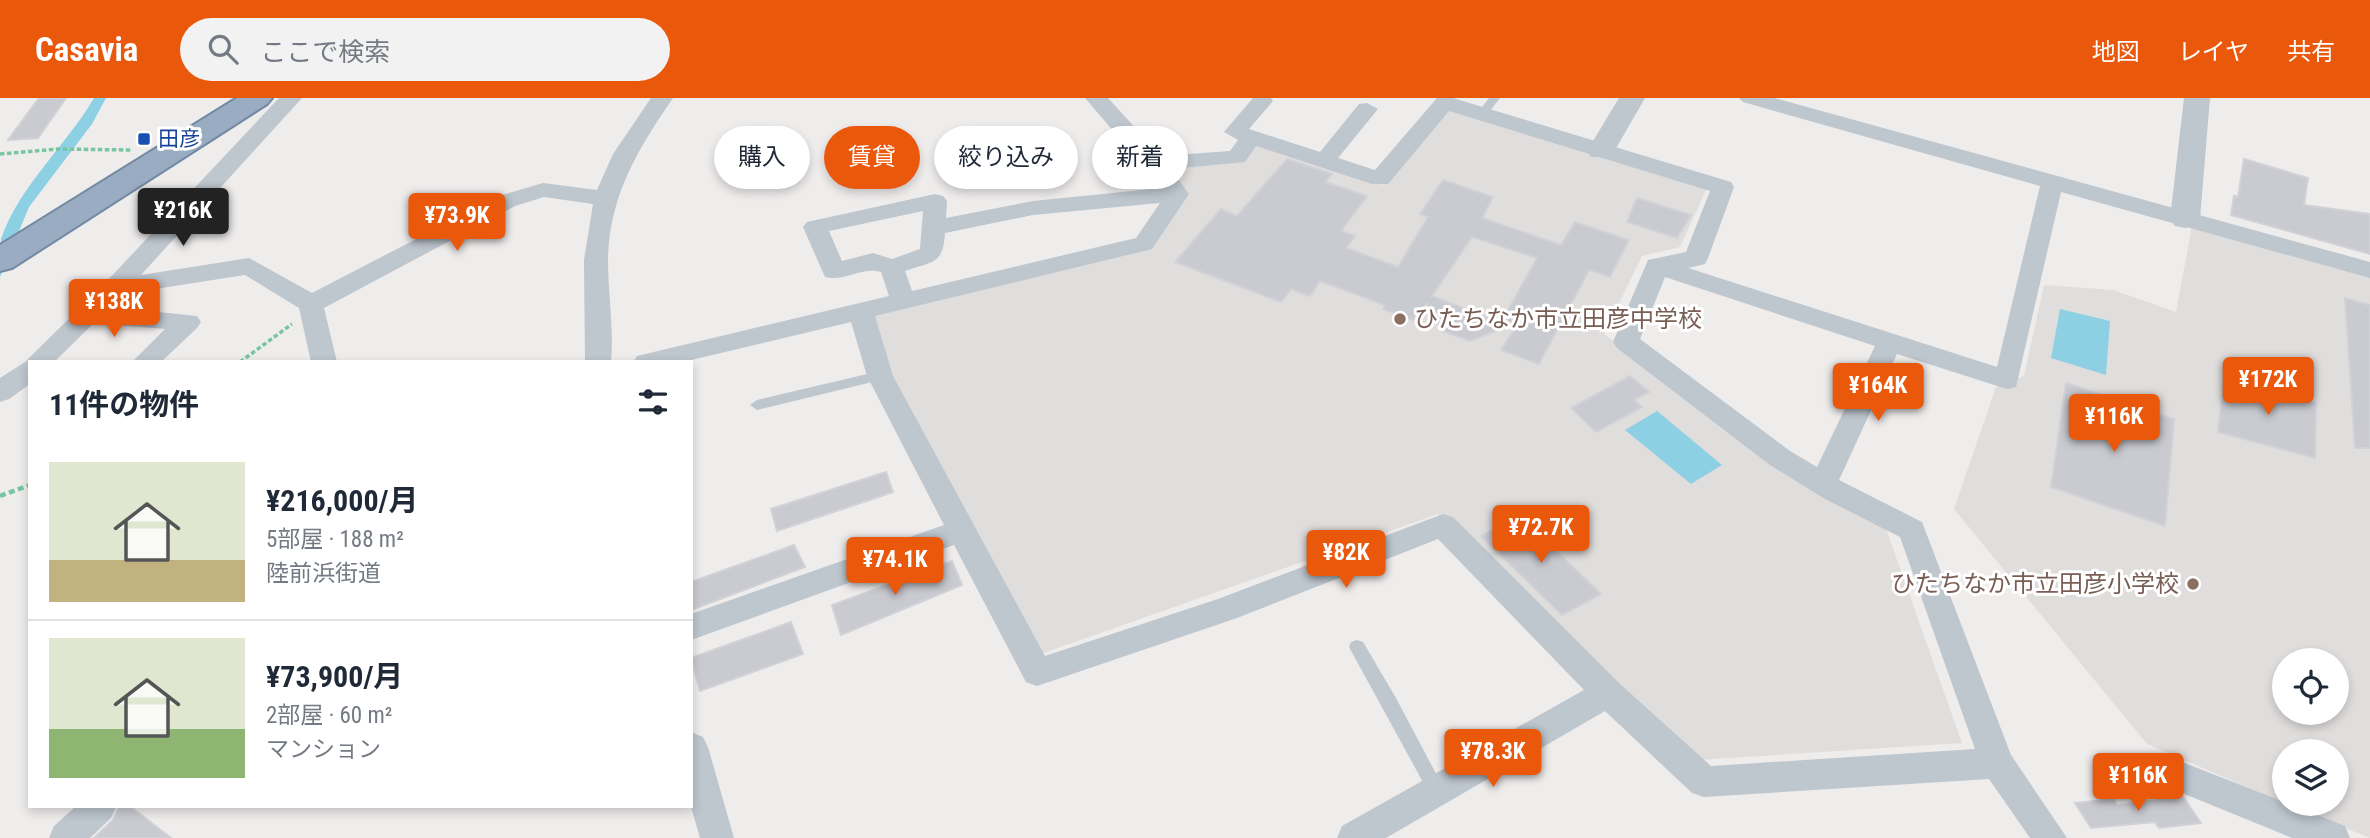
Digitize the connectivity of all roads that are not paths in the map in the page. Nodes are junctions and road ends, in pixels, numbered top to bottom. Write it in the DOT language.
graph roads {
  1 [pos="226,98"];
  2 [pos="257,98"];
  3 [pos="291,98"];
  4 [pos="662,98"];
  5 [pos="1096,98"];
  6 [pos="1632,98"];
  7 [pos="1750,98"];
  8 [pos="2197,98"];
  9 [pos="1262,102"];
  10 [pos="1489,106"];
  11 [pos="1367,109"];
  12 [pos="1121,126"];
  13 [pos="1252,137"];
  14 [pos="1601,151"];
  15 [pos="1188,161"];
  16 [pos="1324,161"];
  17 [pos="2052,182"];
  18 [pos="1174,189"];
  19 [pos="1178,194"];
  20 [pos="604,198"];
  21 [pos="2185,219"];
  22 [pos="933,228"];
  23 [pos="0,237"];
  24 [pos="0,260"];
  25 [pos="1657,266"];
  26 [pos="892,267"];
  27 [pos="2370,270"];
  28 [pos="116,287"];
  29 [pos="904,303"];
  30 [pos="311,307"];
  31 [pos="860,313"];
  32 [pos="89,314"];
  33 [pos="1890,342"];
  34 [pos="40,360"];
  35 [pos="147,360"];
  36 [pos="324,360"];
  37 [pos="596,360"];
  38 [pos="655,360"];
  39 [pos="28,371"];
  40 [pos="880,376"];
  41 [pos="0,391"];
  42 [pos="757,405"];
  43 [pos="1823,484"];
  44 [pos="962,530"];
  45 [pos="693,626"];
  46 [pos="1357,647"];
  47 [pos="1608,692"];
  48 [pos="693,754"];
  49 [pos="1997,763"];
  50 [pos="2177,775"];
  51 [pos="1436,790"];
  52 [pos="98,808"];
  53 [pos="65,838"];
  54 [pos="717,838"];
  55 [pos="1354,838"];
  56 [pos="2050,838"];
  57 [pos="2333,838"];
  1 -- 23 [label="highway"];
  2 -- 24 [label="highway"];
  3 -- 28 [label="street"];
  4 -- 20 [label="street"];
  5 -- 12 [label="street"];
  6 -- 14 [label="street"];
  7 -- 17 [label="street"];
  8 -- 21 [label="street"];
  9 -- 13 [label="street"];
  10 -- 14 [label="street"];
  10 -- 16 [label="street"];
  11 -- 16 [label="street"];
  13 -- 15 [label="street"];
  13 -- 16 [label="street"];
  14 -- 25 [label="street"];
  17 -- 21 [label="street"];
  17 -- 33 [label="street"];
  18 -- 19 [label="street"];
  19 -- 22 [label="street"];
  19 -- 29 [label="street"];
  20 -- 30 [label="street"];
  20 -- 37 [label="street"];
  21 -- 27 [label="street"];
  22 -- 26 [label="street"];
  22 -- 26 [label="street"];
  25 -- 33 [label="street"];
  25 -- 43 [label="street"];
  26 -- 29 [label="street"];
  28 -- 30 [label="street"];
  28 -- 32 [label="street"];
  29 -- 31 [label="street"];
  30 -- 36 [label="street"];
  31 -- 38 [label="street"];
  31 -- 40 [label="street"];
  32 -- 34 [label="street"];
  32 -- 35 [label="street"];
  33 -- 43 [label="street"];
  39 -- 41 [label="street"];
  40 -- 42 [label="lane"];
  40 -- 44 [label="street"];
  43 -- 49 [label="street"];
  44 -- 45 [label="street"];
  44 -- 47 [label="street"];
  46 -- 51 [label="lane"];
  47 -- 49 [label="street"];
  47 -- 51 [label="street"];
  48 -- 54 [label="street"];
  49 -- 56 [label="street"];
  50 -- 57 [label="street"];
  51 -- 55 [label="street"];
  52 -- 53 [label="street"];
}
